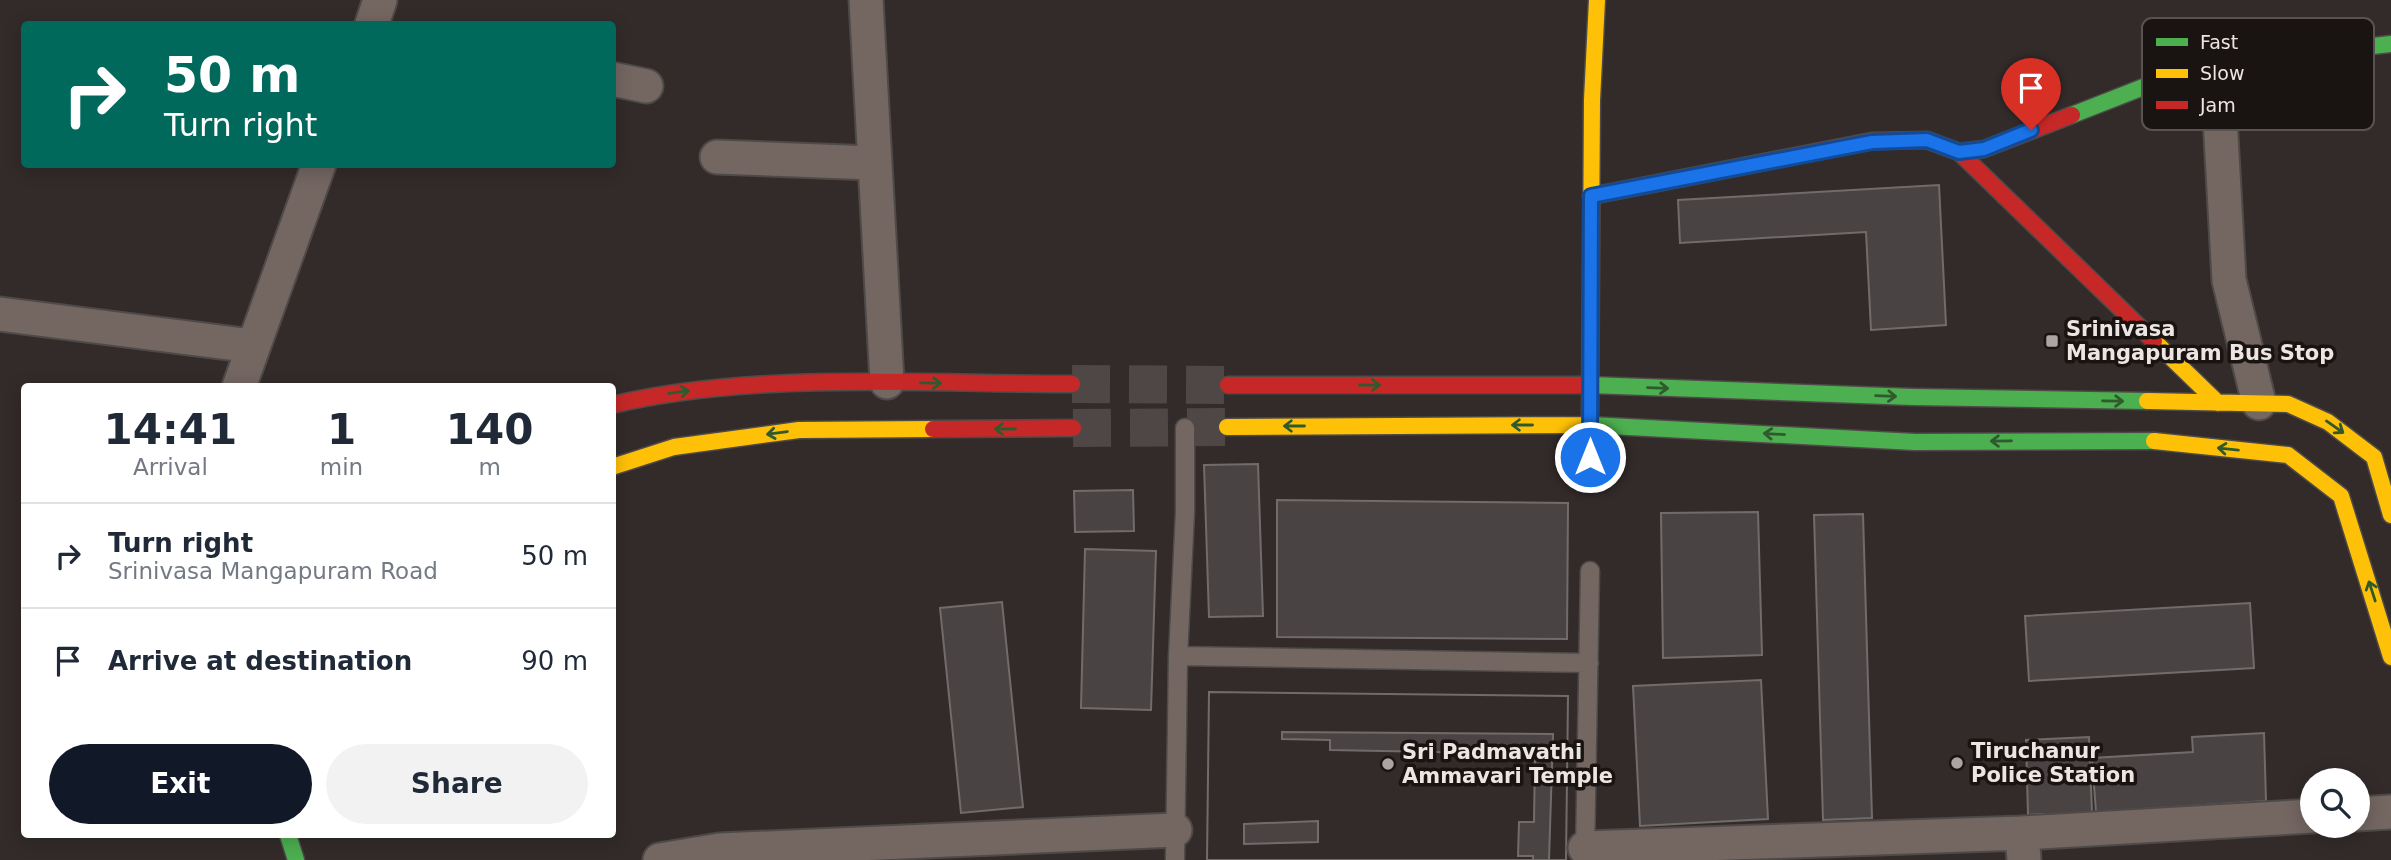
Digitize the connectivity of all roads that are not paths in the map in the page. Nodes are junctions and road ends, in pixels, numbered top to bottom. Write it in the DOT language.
graph roads {
  1 [pos="380,0"];
  2 [pos="866,0"];
  3 [pos="1597,0"];
  4 [pos="373,21"];
  5 [pos="616,80"];
  6 [pos="646,86"];
  7 [pos="2142,87"];
  8 [pos="2221,130"];
  9 [pos="1959,152"];
  10 [pos="717,157"];
  11 [pos="873,163"];
  12 [pos="318,168"];
  13 [pos="1591,196"];
  14 [pos="0,314"];
  15 [pos="251,346"];
  16 [pos="887,382"];
  17 [pos="240,383"];
  18 [pos="1072,384"];
  19 [pos="1228,384"];
  20 [pos="1590,385"];
  21 [pos="2218,403"];
  22 [pos="2259,403"];
  23 [pos="616,404"];
  24 [pos="1590,425"];
  25 [pos="1227,426"];
  26 [pos="1073,428"];
  27 [pos="1185,428"];
  28 [pos="1590,457"];
  29 [pos="616,466"];
  30 [pos="2388,497"];
  31 [pos="1590,571"];
  32 [pos="1178,656"];
  33 [pos="2391,657"];
  34 [pos="1590,663"];
  35 [pos="2391,812"];
  36 [pos="2370,813"];
  37 [pos="2300,817"];
  38 [pos="289,838"];
  39 [pos="1175,845"];
  40 [pos="2023,846"];
  41 [pos="1585,854"];
  42 [pos="296,860"];
  43 [pos="660,860"];
  1 -- 4 [label="street"];
  2 -- 11 [label="street"];
  3 -- 13 [label="street"];
  5 -- 6 [label="street"];
  7 -- 9 [label="street"];
  8 -- 22 [label="street"];
  9 -- 13 [label="street"];
  9 -- 21 [label="street"];
  10 -- 11 [label="street"];
  11 -- 16 [label="street"];
  12 -- 15 [label="street"];
  13 -- 20 [label="street"];
  14 -- 15 [label="street"];
  15 -- 17 [label="street"];
  16 -- 18 [label="street, one-way"];
  23 -- 16 [label="street, one-way"];
  19 -- 20 [label="street, one-way"];
  20 -- 21 [label="street, one-way"];
  20 -- 24 [label="street"];
  21 -- 22 [label="street"];
  22 -- 30 [label="street, one-way"];
  24 -- 25 [label="street, one-way"];
  24 -- 28 [label="lane"];
  33 -- 24 [label="street, one-way"];
  26 -- 29 [label="street, one-way"];
  27 -- 32 [label="lane"];
  31 -- 34 [label="lane"];
  32 -- 34 [label="lane"];
  32 -- 39 [label="lane"];
  34 -- 41 [label="lane"];
  35 -- 36 [label="street"];
  37 -- 40 [label="street"];
  38 -- 42 [label="street"];
  39 -- 43 [label="street"];
  40 -- 41 [label="street"];
}
